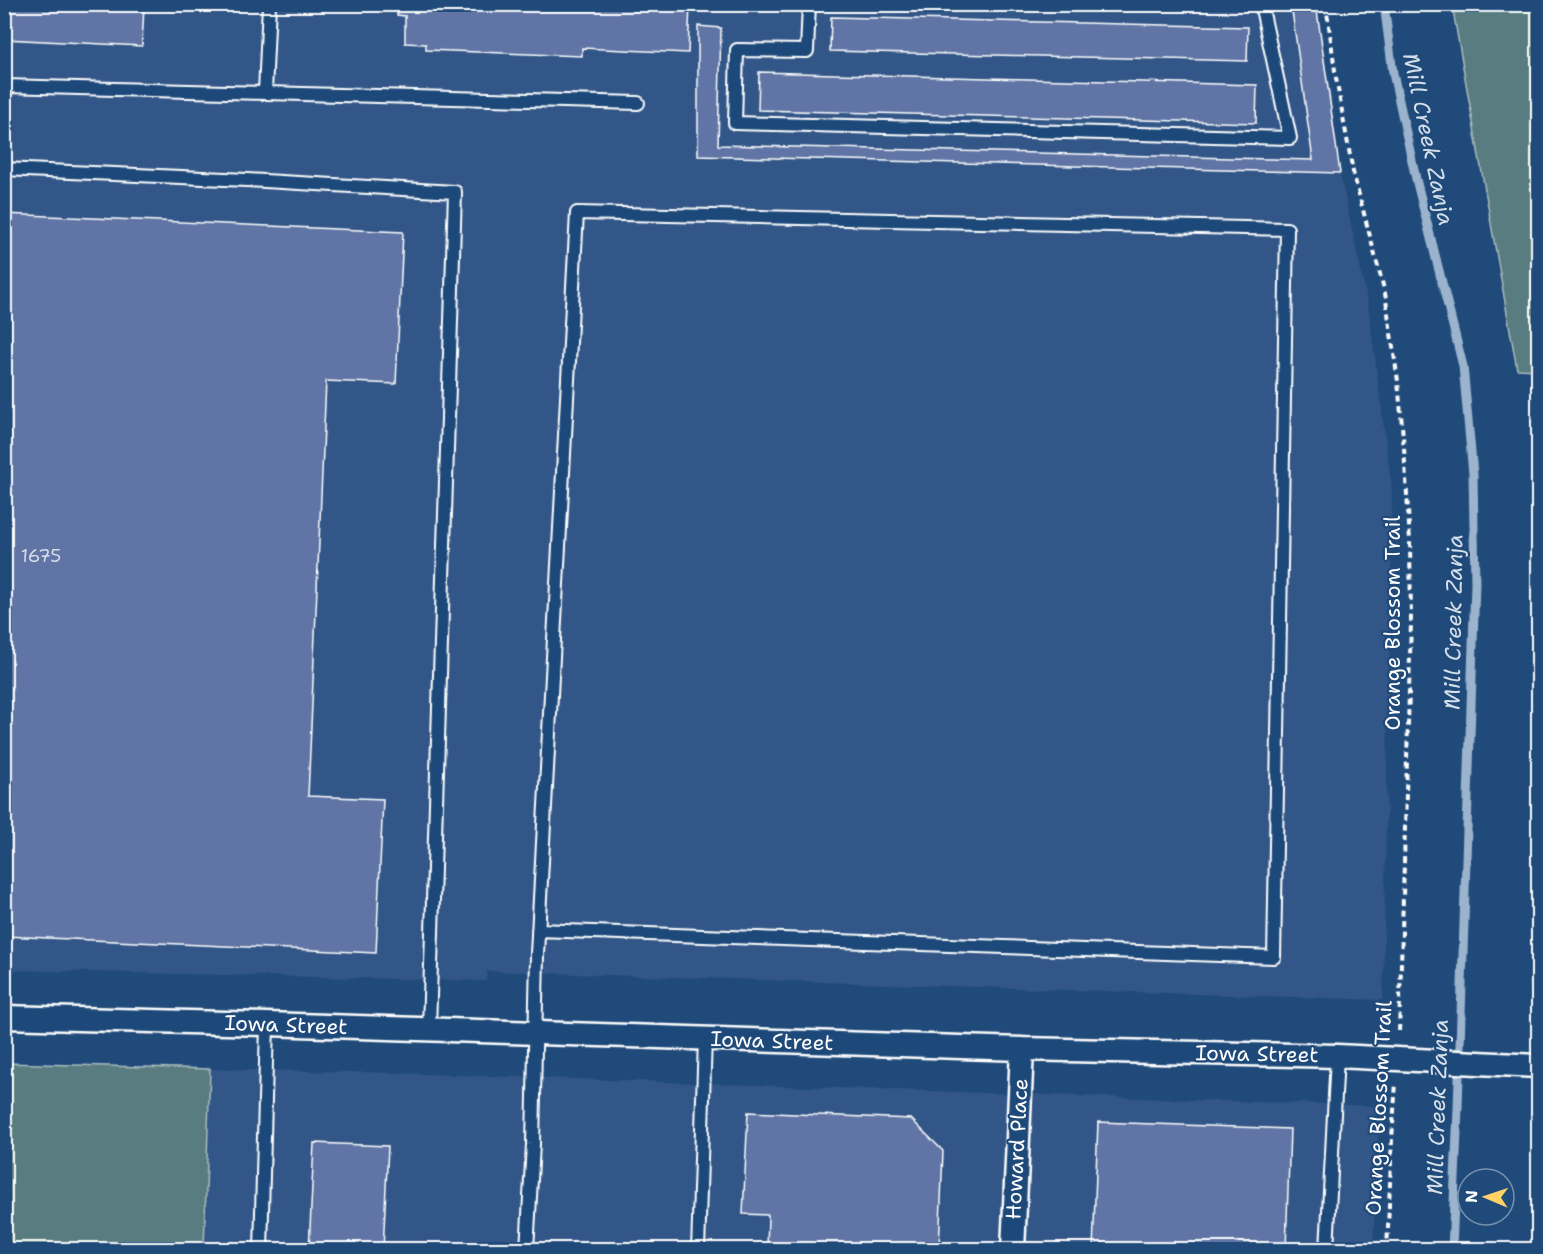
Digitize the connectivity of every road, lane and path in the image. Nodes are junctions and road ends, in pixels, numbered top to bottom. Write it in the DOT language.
graph roads {
  1 [pos="269,4"];
  2 [pos="809,4"];
  3 [pos="1261,4"];
  4 [pos="1326,4"];
  5 [pos="4,86"];
  6 [pos="265,92"];
  7 [pos="638,103"];
  8 [pos="4,168"];
  9 [pos="538,930"];
  10 [pos="4,1017"];
  11 [pos="267,1024"];
  12 [pos="429,1029"];
  13 [pos="535,1033"];
  14 [pos="705,1039"];
  15 [pos="1022,1049"];
  16 [pos="1337,1056"];
  17 [pos="1398,1060"];
  18 [pos="1533,1066"];
  19 [pos="261,1250"];
  20 [pos="527,1250"];
  21 [pos="698,1250"];
  22 [pos="1013,1250"];
  23 [pos="1327,1250"];
  24 [pos="1388,1250"];
  1 -- 6 [label="lane"];
  2 -- 3 [label="lane"];
  4 -- 17 [label="path, Orange Blossom Trail"];
  5 -- 6 [label="lane"];
  6 -- 7 [label="lane"];
  8 -- 12 [label="lane"];
  9 -- 9 [label="lane"];
  9 -- 13 [label="lane"];
  10 -- 11 [label="street, Iowa Street"];
  11 -- 12 [label="street, Iowa Street"];
  11 -- 19 [label="lane"];
  12 -- 13 [label="street, Iowa Street"];
  13 -- 14 [label="street, Iowa Street"];
  13 -- 20 [label="lane"];
  14 -- 15 [label="street, Iowa Street"];
  14 -- 21 [label="lane"];
  15 -- 16 [label="street, Iowa Street"];
  15 -- 22 [label="street, Howard Place"];
  16 -- 17 [label="street, Iowa Street"];
  16 -- 23 [label="lane"];
  17 -- 18 [label="street, Iowa Street"];
  17 -- 24 [label="path, Orange Blossom Trail"];
}
